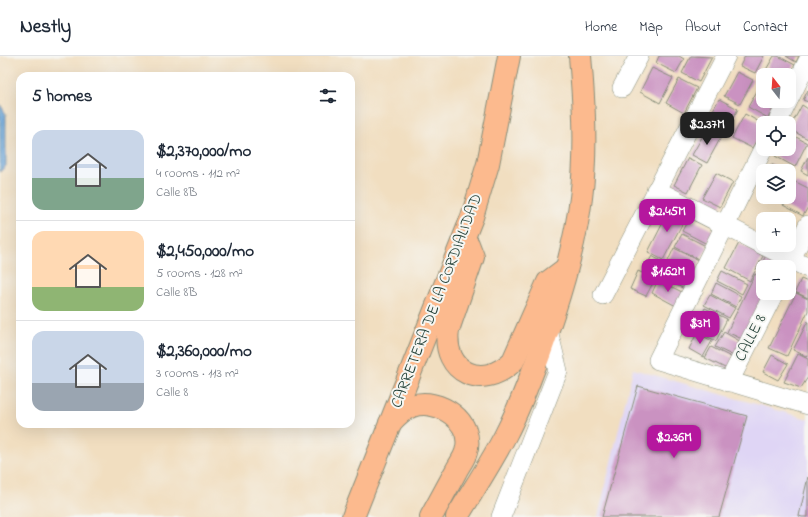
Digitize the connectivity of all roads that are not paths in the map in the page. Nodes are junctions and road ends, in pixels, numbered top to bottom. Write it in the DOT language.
graph roads {
  1 [pos="510,56"];
  2 [pos="580,56"];
  3 [pos="640,56"];
  4 [pos="726,56"];
  5 [pos="808,61"];
  6 [pos="796,84"];
  7 [pos="622,88"];
  8 [pos="759,156"];
  9 [pos="656,190"];
  10 [pos="724,225"];
  11 [pos="808,225"];
  12 [pos="465,238"];
  13 [pos="783,260"];
  14 [pos="790,260"];
  15 [pos="796,265"];
  16 [pos="567,267"];
  17 [pos="808,268"];
  18 [pos="603,295"];
  19 [pos="770,300"];
  20 [pos="548,330"];
  21 [pos="729,382"];
  22 [pos="806,400"];
  23 [pos="390,423"];
  24 [pos="353,517"];
  25 [pos="431,517"];
  26 [pos="457,517"];
  27 [pos="501,517"];
  1 -- 12 [label="highway, CARRETERA DE LA CORDIALIDAD"];
  2 -- 16 [label="highway"];
  3 -- 7 [label="street"];
  4 -- 9 [label="street"];
  5 -- 6 [label="street"];
  8 -- 10 [label="street"];
  9 -- 10 [label="street"];
  9 -- 18 [label="street"];
  10 -- 13 [label="street"];
  10 -- 21 [label="street"];
  11 -- 14 [label="street"];
  12 -- 16 [label="highway"];
  12 -- 23 [label="highway, CARRETERA DE LA CORDIALIDAD"];
  15 -- 17 [label="street"];
  16 -- 20 [label="highway"];
  19 -- 21 [label="street, CALLE 8"];
  20 -- 26 [label="highway"];
  20 -- 27 [label="street"];
  21 -- 22 [label="street"];
  23 -- 24 [label="highway, CARRETERA DE LA CORDIALIDAD"];
  23 -- 25 [label="highway"];
}
